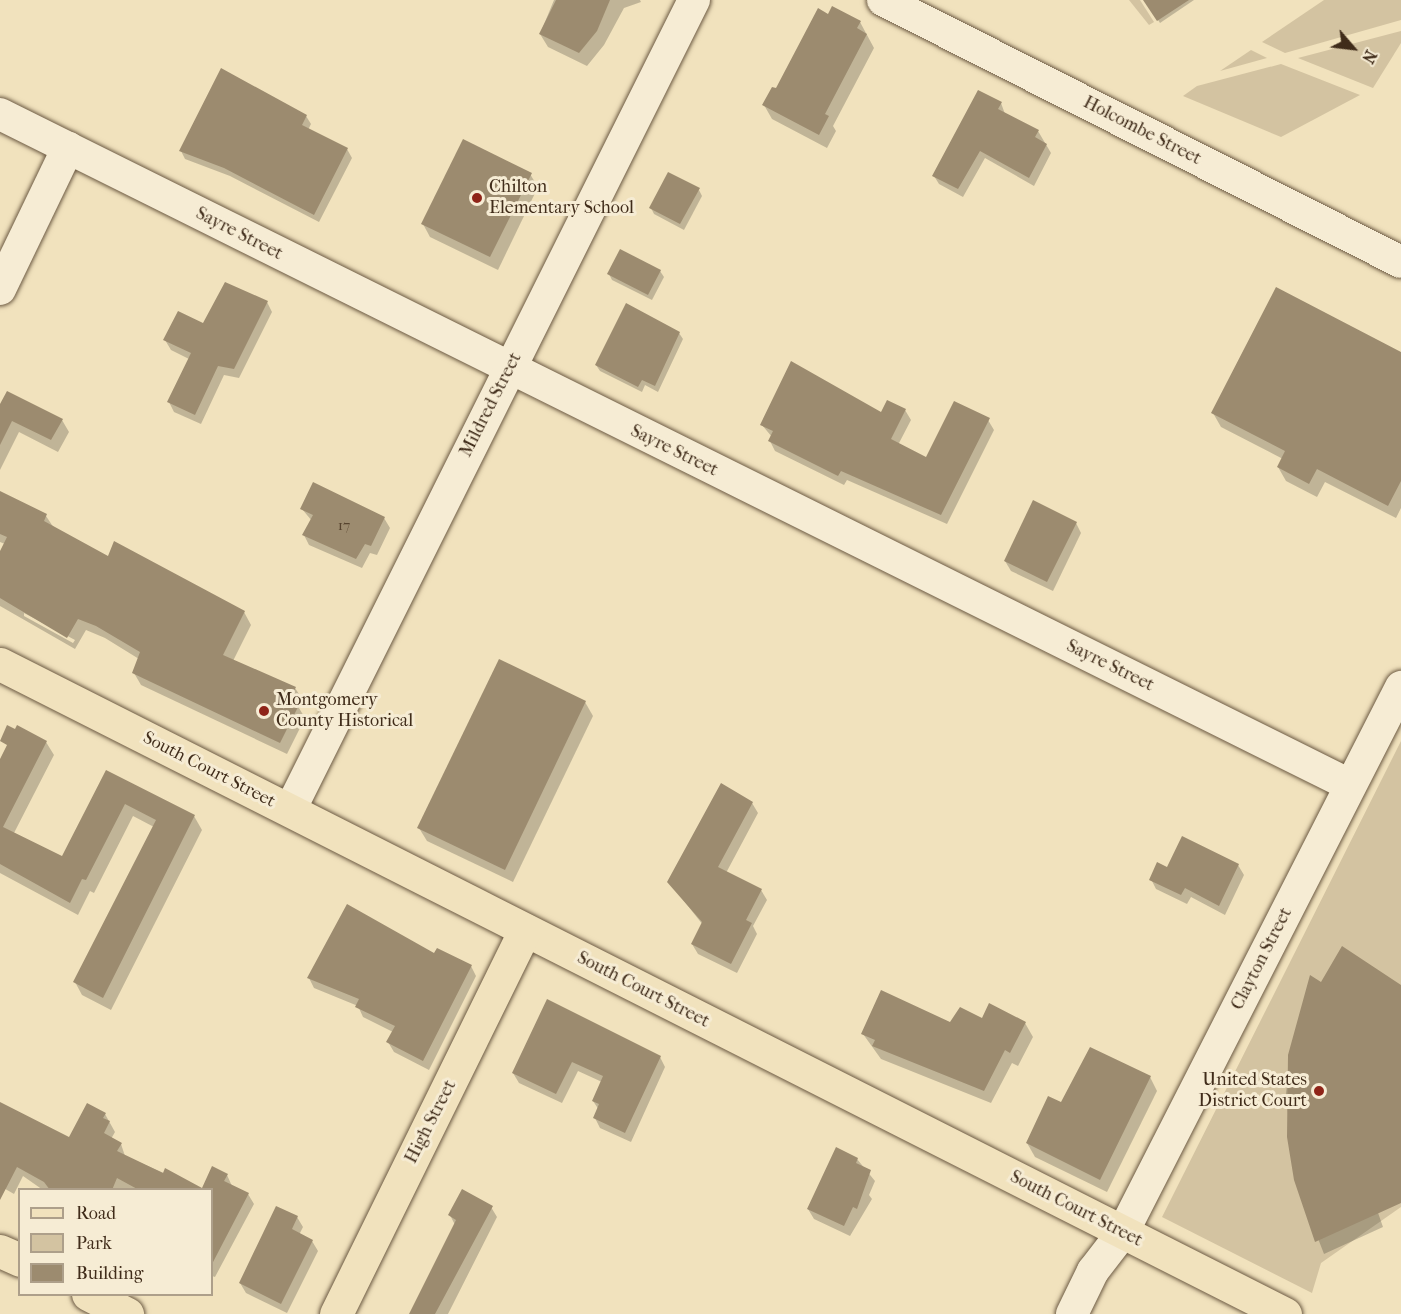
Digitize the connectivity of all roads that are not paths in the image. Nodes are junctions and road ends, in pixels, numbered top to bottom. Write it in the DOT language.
graph roads {
  1 [pos="694,0"];
  2 [pos="882,0"];
  3 [pos="0,114"];
  4 [pos="68,147"];
  5 [pos="1401,262"];
  6 [pos="0,289"];
  7 [pos="509,370"];
  8 [pos="0,664"];
  9 [pos="1401,687"];
  10 [pos="1392,721"];
  11 [pos="1350,784"];
  12 [pos="290,810"];
  13 [pos="525,930"];
  14 [pos="1123,1232"];
  15 [pos="0,1251"];
  16 [pos="18,1259"];
  17 [pos="92,1296"];
  18 [pos="127,1314"];
  19 [pos="336,1314"];
  20 [pos="1072,1314"];
  21 [pos="1286,1314"];
  1 -- 7 [label="street, Mildred Street"];
  2 -- 5 [label="street, Holcombe Street"];
  3 -- 4 [label="street, Sayre Street"];
  4 -- 6 [label="street"];
  4 -- 7 [label="street, Sayre Street"];
  7 -- 11 [label="street, Sayre Street"];
  7 -- 12 [label="street, Mildred Street"];
  8 -- 12 [label="main road, South Court Street"];
  9 -- 10 [label="street, Clayton Street"];
  10 -- 11 [label="street, Clayton Street"];
  11 -- 14 [label="street, Clayton Street"];
  12 -- 13 [label="main road, South Court Street"];
  13 -- 14 [label="main road, South Court Street"];
  13 -- 19 [label="main road, High Street"];
  14 -- 20 [label="street, Clayton Street"];
  14 -- 21 [label="main road, South Court Street"];
  15 -- 16 [label="main road"];
  17 -- 18 [label="main road"];
}
